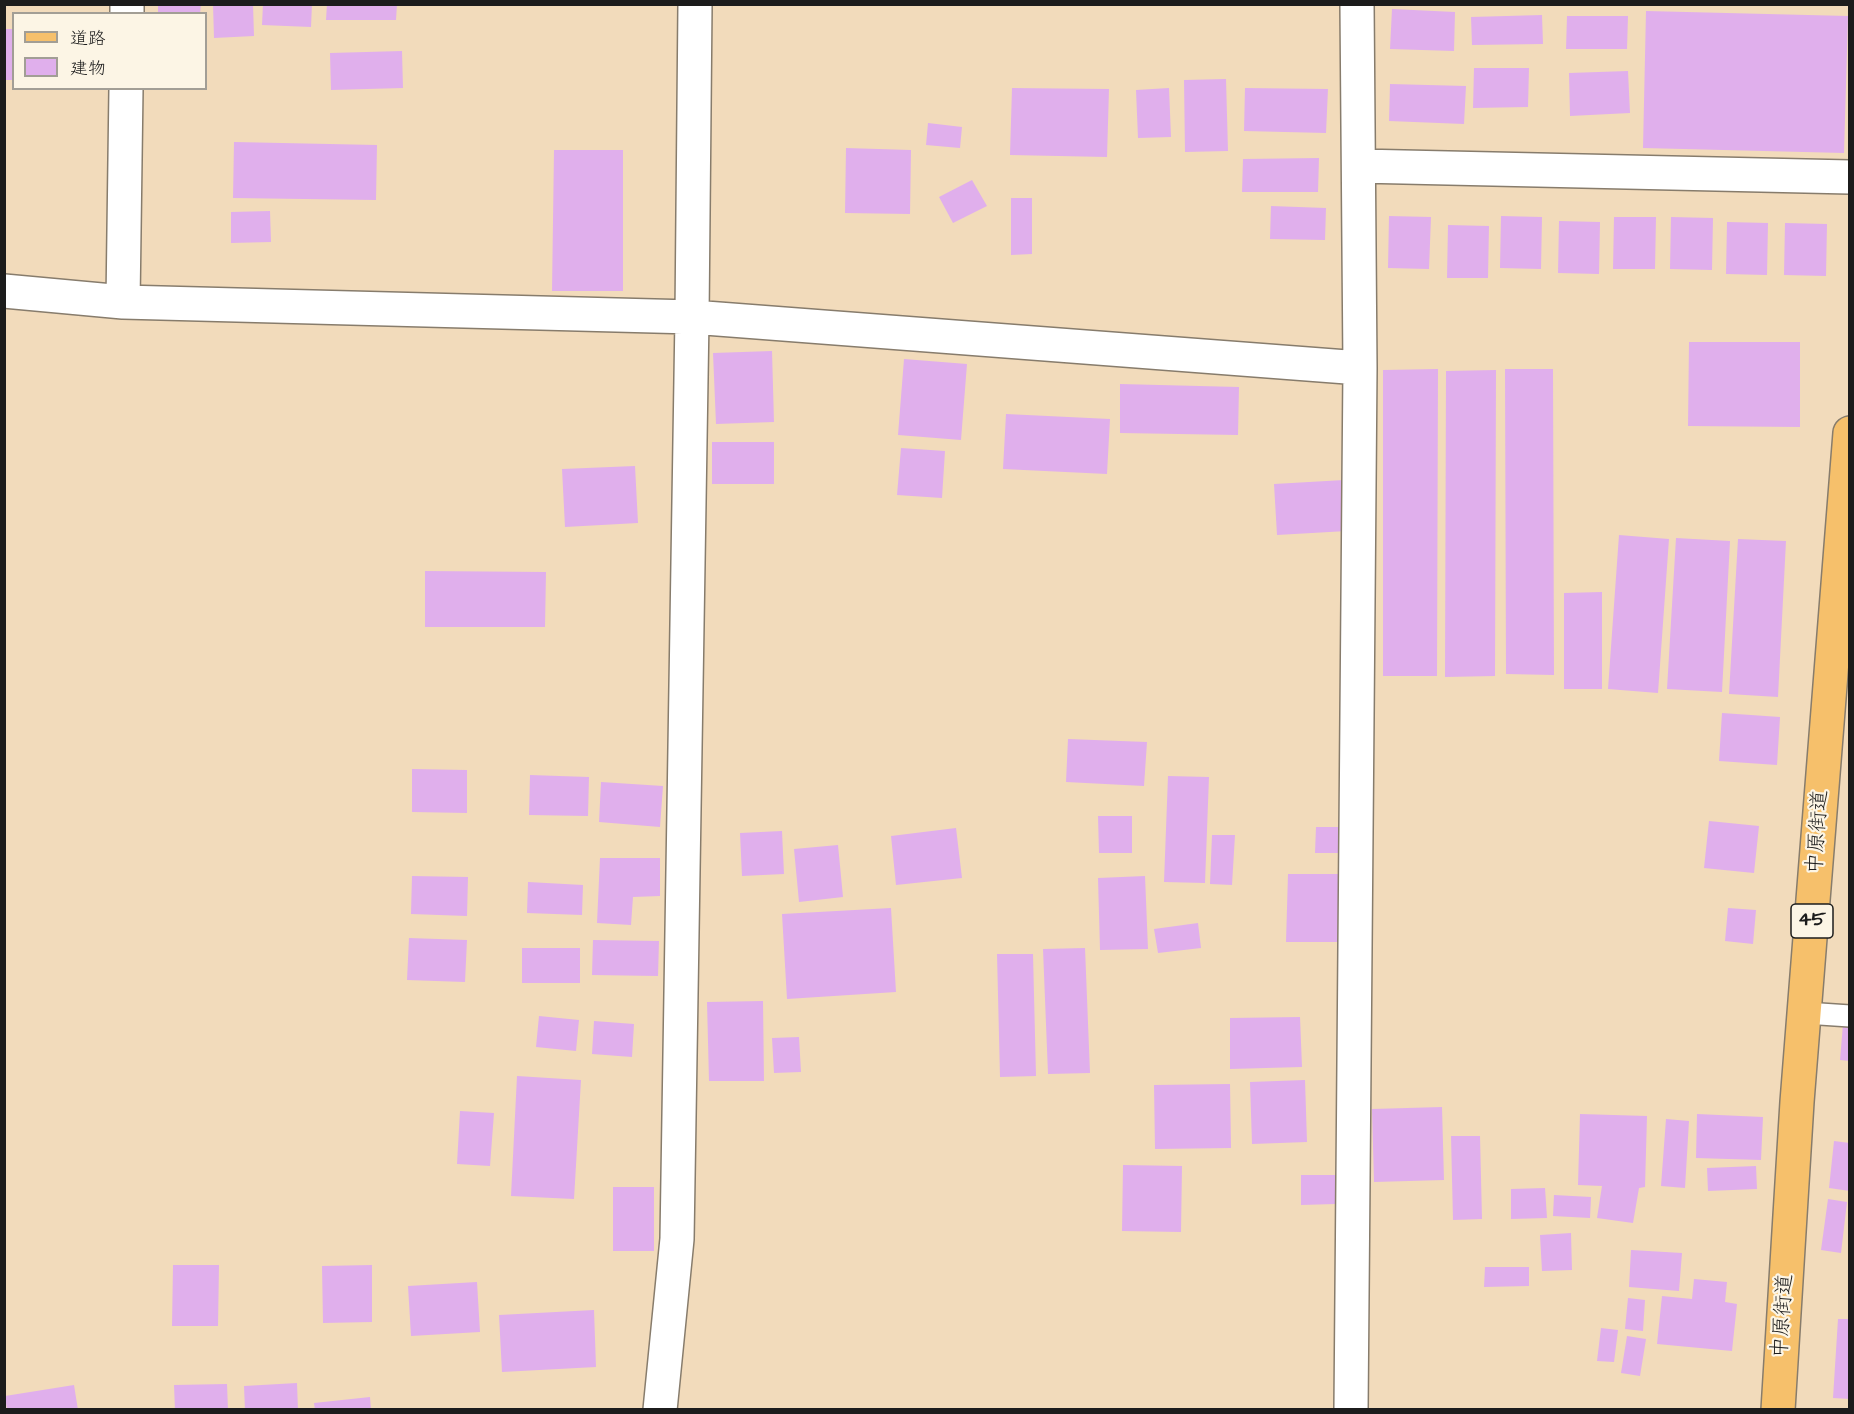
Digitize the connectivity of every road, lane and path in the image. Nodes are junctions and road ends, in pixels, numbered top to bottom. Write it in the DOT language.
graph roads {
  1 [pos="695,4"];
  2 [pos="1358,4"];
  3 [pos="126,90"];
  4 [pos="1359,166"];
  5 [pos="1850,177"];
  6 [pos="4,291"];
  7 [pos="123,302"];
  8 [pos="692,317"];
  9 [pos="1360,368"];
  10 [pos="1850,433"];
  11 [pos="1805,1013"];
  12 [pos="1850,1016"];
  13 [pos="660,1410"];
  14 [pos="1352,1410"];
  15 [pos="1778,1410"];
  1 -- 8 [label="street"];
  2 -- 4 [label="street"];
  3 -- 7 [label="street"];
  4 -- 5 [label="street"];
  4 -- 9 [label="street"];
  6 -- 7 [label="street"];
  7 -- 8 [label="street"];
  8 -- 9 [label="street"];
  8 -- 13 [label="street"];
  9 -- 14 [label="street"];
  10 -- 11 [label="main road, 中原街道 / 45"];
  11 -- 12 [label="lane"];
  11 -- 15 [label="main road, 中原街道 / 45"];
}
